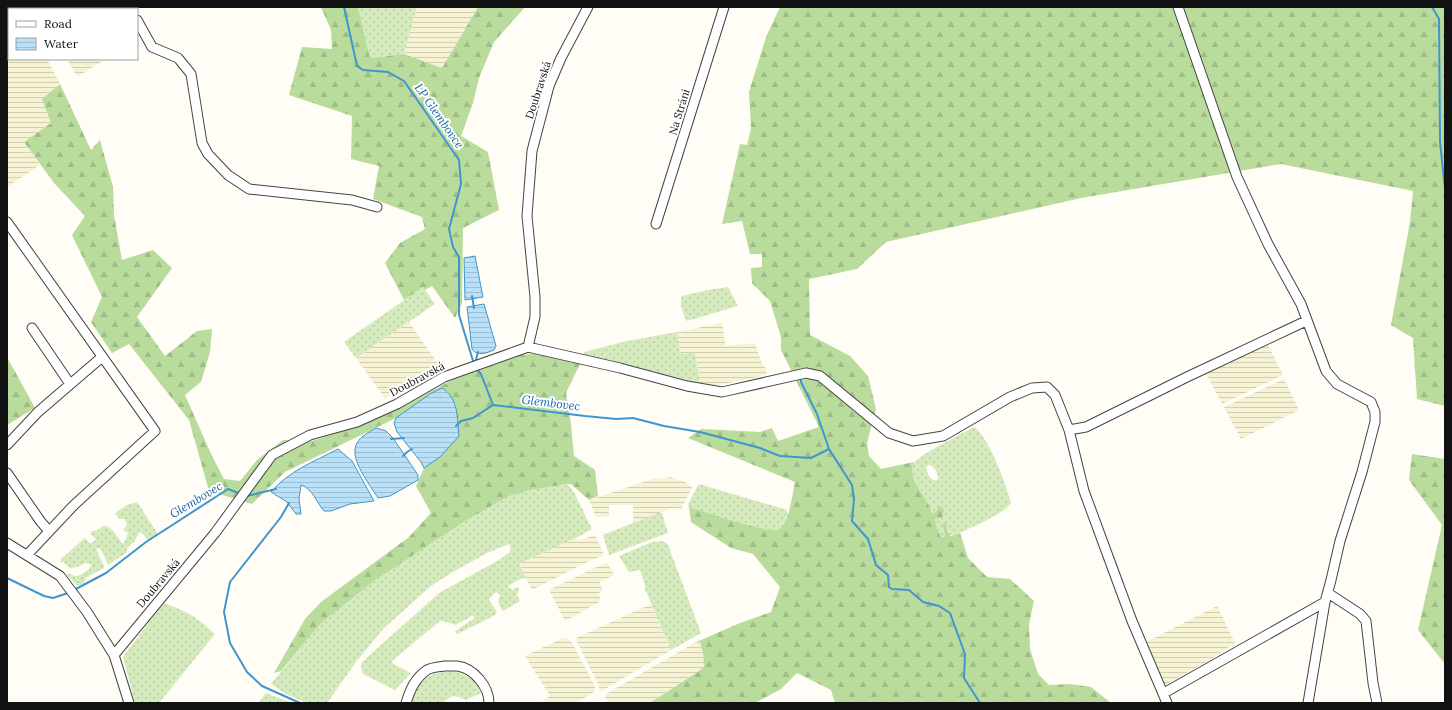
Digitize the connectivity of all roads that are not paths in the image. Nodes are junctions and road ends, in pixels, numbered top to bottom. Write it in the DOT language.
graph roads {
  1 [pos="588,7"];
  2 [pos="724,7"];
  3 [pos="1178,7"];
  4 [pos="138,22"];
  5 [pos="377,208"];
  6 [pos="7,222"];
  7 [pos="656,224"];
  8 [pos="1306,321"];
  9 [pos="32,328"];
  10 [pos="528,348"];
  11 [pos="102,357"];
  12 [pos="70,384"];
  13 [pos="1069,430"];
  14 [pos="7,445"];
  15 [pos="7,473"];
  16 [pos="49,532"];
  17 [pos="7,543"];
  18 [pos="27,555"];
  19 [pos="1326,597"];
  20 [pos="114,655"];
  21 [pos="1164,693"];
  22 [pos="129,703"];
  23 [pos="406,703"];
  24 [pos="489,703"];
  25 [pos="1167,703"];
  26 [pos="1308,703"];
  27 [pos="1377,703"];
  1 -- 10 [label="street, Doubravská"];
  2 -- 7 [label="street, Na Stráni"];
  3 -- 8 [label="street"];
  4 -- 5 [label="street"];
  6 -- 11 [label="street"];
  8 -- 13 [label="street"];
  8 -- 19 [label="street"];
  9 -- 12 [label="street"];
  10 -- 13 [label="street"];
  10 -- 20 [label="street, Doubravská"];
  11 -- 12 [label="street"];
  11 -- 16 [label="street"];
  12 -- 14 [label="street"];
  13 -- 21 [label="street"];
  15 -- 16 [label="street"];
  16 -- 18 [label="street"];
  17 -- 18 [label="street"];
  18 -- 20 [label="street"];
  19 -- 21 [label="street"];
  19 -- 26 [label="street"];
  19 -- 27 [label="street"];
  20 -- 22 [label="street"];
  21 -- 25 [label="street"];
  23 -- 24 [label="street"];
}
